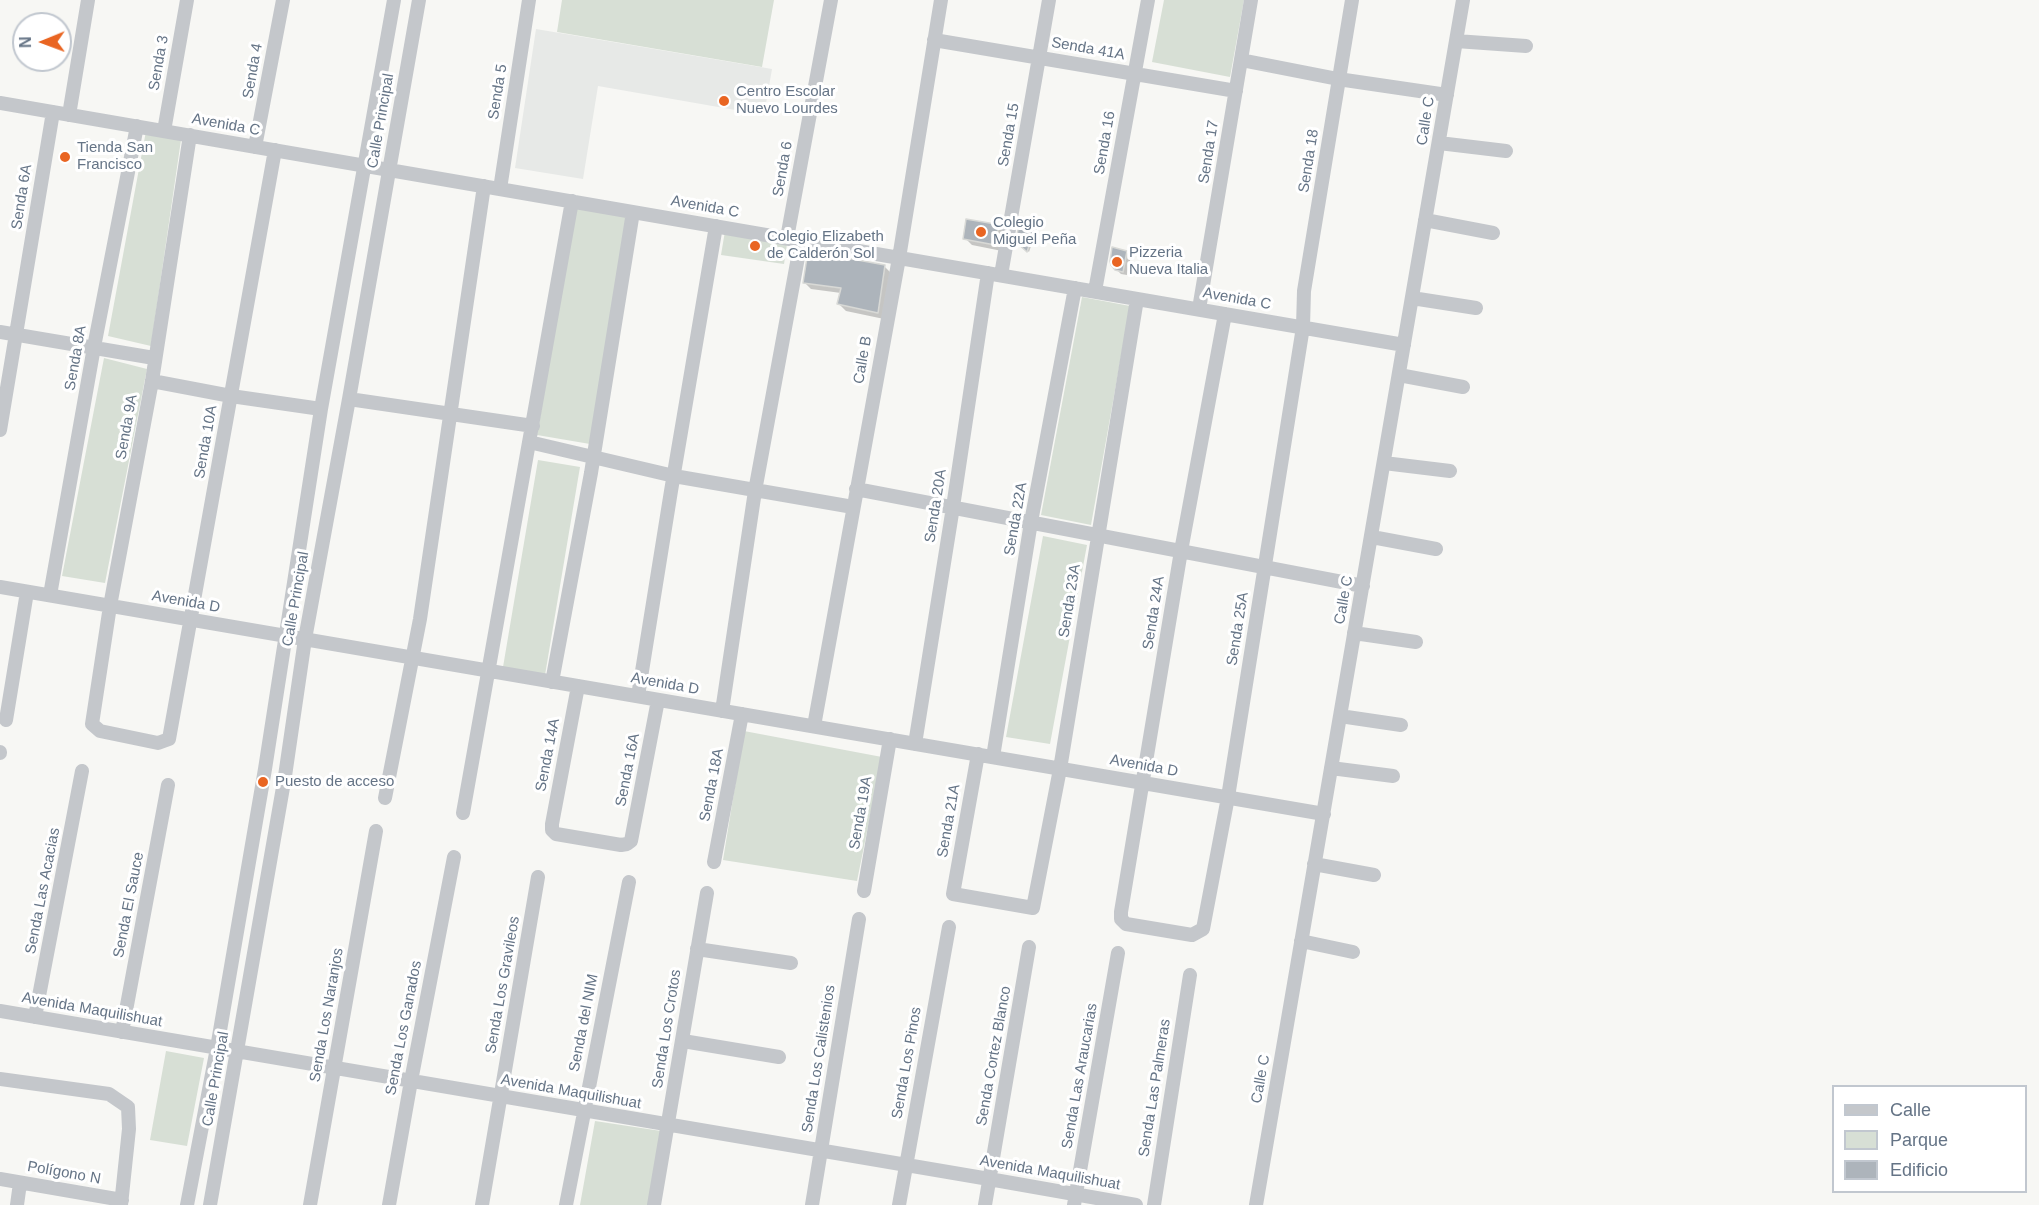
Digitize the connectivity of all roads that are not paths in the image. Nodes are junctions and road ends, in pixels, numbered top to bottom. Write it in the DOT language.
graph roads {
  1 [pos="88,0"];
  2 [pos="187,0"];
  3 [pos="283,0"];
  4 [pos="394,0"];
  5 [pos="418,0"];
  6 [pos="529,0"];
  7 [pos="831,0"];
  8 [pos="941,0"];
  9 [pos="1049,0"];
  10 [pos="1148,0"];
  11 [pos="1251,0"];
  12 [pos="1352,0"];
  13 [pos="1463,0"];
  14 [pos="934,40"];
  15 [pos="1456,40"];
  16 [pos="1526,46"];
  17 [pos="1039,58"];
  18 [pos="1241,60"];
  19 [pos="1134,74"];
  20 [pos="1338,79"];
  21 [pos="1236,91"];
  22 [pos="1447,95"];
  23 [pos="0,103"];
  24 [pos="53,112"];
  25 [pos="69,115"];
  26 [pos="137,126"];
  27 [pos="164,131"];
  28 [pos="190,135"];
  29 [pos="1439,142"];
  30 [pos="255,147"];
  31 [pos="274,150"];
  32 [pos="1506,151"];
  33 [pos="365,166"];
  34 [pos="389,170"];
  35 [pos="484,186"];
  36 [pos="500,189"];
  37 [pos="572,201"];
  38 [pos="633,212"];
  39 [pos="1425,220"];
  40 [pos="716,226"];
  41 [pos="1493,233"];
  42 [pos="794,240"];
  43 [pos="899,258"];
  44 [pos="994,274"];
  45 [pos="1075,288"];
  46 [pos="1095,291"];
  47 [pos="1137,298"];
  48 [pos="1412,298"];
  49 [pos="1476,308"];
  50 [pos="1199,309"];
  51 [pos="1224,314"];
  52 [pos="1303,327"];
  53 [pos="0,332"];
  54 [pos="16,335"];
  55 [pos="1404,345"];
  56 [pos="94,347"];
  57 [pos="154,358"];
  58 [pos="1399,375"];
  59 [pos="152,381"];
  60 [pos="1463,387"];
  61 [pos="231,396"];
  62 [pos="349,399"];
  63 [pos="321,410"];
  64 [pos="452,415"];
  65 [pos="533,426"];
  66 [pos="0,430"];
  67 [pos="529,442"];
  68 [pos="593,458"];
  69 [pos="1384,463"];
  70 [pos="1450,471"];
  71 [pos="674,476"];
  72 [pos="856,489"];
  73 [pos="755,492"];
  74 [pos="853,507"];
  75 [pos="953,507"];
  76 [pos="1031,522"];
  77 [pos="1098,535"];
  78 [pos="1372,537"];
  79 [pos="1436,549"];
  80 [pos="1180,551"];
  81 [pos="1265,567"];
  82 [pos="1363,586"];
  83 [pos="0,587"];
  84 [pos="27,592"];
  85 [pos="50,596"];
  86 [pos="111,606"];
  87 [pos="191,620"];
  88 [pos="1354,633"];
  89 [pos="286,636"];
  90 [pos="305,639"];
  91 [pos="1416,642"];
  92 [pos="413,658"];
  93 [pos="489,671"];
  94 [pos="552,682"];
  95 [pos="578,686"];
  96 [pos="638,696"];
  97 [pos="658,700"];
  98 [pos="722,711"];
  99 [pos="742,714"];
  100 [pos="1340,716"];
  101 [pos="6,720"];
  102 [pos="1401,725"];
  103 [pos="814,726"];
  104 [pos="169,739"];
  105 [pos="890,740"];
  106 [pos="915,744"];
  107 [pos="978,754"];
  108 [pos="993,757"];
  109 [pos="265,768"];
  110 [pos="1331,768"];
  111 [pos="1060,769"];
  112 [pos="82,771"];
  113 [pos="286,773"];
  114 [pos="1393,776"];
  115 [pos="1143,783"];
  116 [pos="168,785"];
  117 [pos="1228,797"];
  118 [pos="385,798"];
  119 [pos="463,813"];
  120 [pos="1324,814"];
  121 [pos="376,831"];
  122 [pos="627,844"];
  123 [pos="454,857"];
  124 [pos="714,862"];
  125 [pos="1314,864"];
  126 [pos="1374,875"];
  127 [pos="538,878"];
  128 [pos="628,882"];
  129 [pos="864,891"];
  130 [pos="707,893"];
  131 [pos="1033,908"];
  132 [pos="859,919"];
  133 [pos="948,927"];
  134 [pos="1198,933"];
  135 [pos="1301,941"];
  136 [pos="1029,947"];
  137 [pos="697,949"];
  138 [pos="1353,952"];
  139 [pos="1118,953"];
  140 [pos="791,963"];
  141 [pos="1190,975"];
  142 [pos="0,1011"];
  143 [pos="35,1017"];
  144 [pos="122,1032"];
  145 [pos="683,1041"];
  146 [pos="217,1048"];
  147 [pos="238,1051"];
  148 [pos="778,1057"];
  149 [pos="334,1068"];
  150 [pos="0,1079"];
  151 [pos="411,1081"];
  152 [pos="501,1096"];
  153 [pos="584,1110"];
  154 [pos="668,1125"];
  155 [pos="821,1151"];
  156 [pos="906,1165"];
  157 [pos="0,1179"];
  158 [pos="989,1179"];
  159 [pos="20,1183"];
  160 [pos="1075,1200"];
  161 [pos="121,1202"];
  162 [pos="17,1205"];
  163 [pos="187,1205"];
  164 [pos="210,1205"];
  165 [pos="310,1205"];
  166 [pos="389,1205"];
  167 [pos="482,1205"];
  168 [pos="566,1205"];
  169 [pos="654,1205"];
  170 [pos="812,1205"];
  171 [pos="899,1205"];
  172 [pos="985,1205"];
  173 [pos="1136,1205"];
  174 [pos="1154,1205"];
  175 [pos="1256,1205"];
  1 -- 25 [label="street"];
  2 -- 27 [label="street, Senda 3"];
  3 -- 30 [label="street, Senda 4"];
  4 -- 33 [label="street, Calle Principal"];
  5 -- 34 [label="street, Calle Principal"];
  6 -- 36 [label="street, Senda 5"];
  7 -- 42 [label="street, Senda 6"];
  8 -- 14 [label="street, Calle B"];
  9 -- 17 [label="street, Senda 15"];
  10 -- 19 [label="street, Senda 16"];
  11 -- 18 [label="street, Senda 17"];
  12 -- 20 [label="street, Senda 18"];
  13 -- 15 [label="street, Calle C"];
  14 -- 17 [label="street, Senda 41A"];
  14 -- 43 [label="street, Calle B"];
  15 -- 16 [label="street"];
  15 -- 22 [label="street, Calle C"];
  17 -- 19 [label="street, Senda 41A"];
  17 -- 44 [label="street, Senda 15"];
  18 -- 20 [label="street"];
  18 -- 21 [label="street, Senda 17"];
  19 -- 21 [label="street, Senda 41A"];
  19 -- 46 [label="street, Senda 16"];
  20 -- 22 [label="street"];
  20 -- 52 [label="street, Senda 18"];
  21 -- 50 [label="street, Senda 17"];
  22 -- 29 [label="street, Calle C"];
  23 -- 24 [label="street, Avenida C"];
  24 -- 25 [label="street, Avenida C"];
  24 -- 54 [label="street, Senda 6A"];
  25 -- 26 [label="street, Avenida C"];
  26 -- 27 [label="street, Avenida C"];
  26 -- 56 [label="street, Senda 8A"];
  27 -- 28 [label="street, Avenida C"];
  28 -- 30 [label="street, Avenida C"];
  28 -- 57 [label="street, Senda 9A"];
  29 -- 32 [label="street"];
  29 -- 39 [label="street, Calle C"];
  30 -- 31 [label="street, Avenida C"];
  31 -- 33 [label="street, Avenida C"];
  31 -- 61 [label="street, Senda 10A"];
  33 -- 34 [label="street, Avenida C"];
  33 -- 63 [label="street, Calle Principal"];
  34 -- 35 [label="street, Avenida C"];
  34 -- 62 [label="street, Calle Principal"];
  35 -- 36 [label="street, Avenida C"];
  35 -- 64 [label="street"];
  36 -- 37 [label="street, Avenida C"];
  37 -- 38 [label="street, Avenida C"];
  37 -- 65 [label="street"];
  38 -- 40 [label="street, Avenida C"];
  38 -- 68 [label="street"];
  39 -- 41 [label="street"];
  39 -- 48 [label="street, Calle C"];
  40 -- 42 [label="street, Avenida C"];
  40 -- 71 [label="street"];
  42 -- 43 [label="street, Avenida C"];
  42 -- 73 [label="street, Senda 6"];
  43 -- 44 [label="street, Avenida C"];
  43 -- 72 [label="street, Calle B"];
  44 -- 45 [label="street, Avenida C"];
  44 -- 75 [label="street, Senda 20A"];
  45 -- 46 [label="street, Avenida C"];
  45 -- 76 [label="street, Senda 22A"];
  46 -- 47 [label="street, Avenida C"];
  47 -- 50 [label="street, Avenida C"];
  47 -- 77 [label="street, Senda 23A"];
  48 -- 49 [label="street"];
  48 -- 55 [label="street, Calle C"];
  50 -- 51 [label="street, Avenida C"];
  51 -- 52 [label="street, Avenida C"];
  51 -- 80 [label="street, Senda 24A"];
  52 -- 55 [label="street, Avenida C"];
  52 -- 81 [label="street, Senda 25A"];
  53 -- 54 [label="street"];
  54 -- 56 [label="street"];
  54 -- 66 [label="street, Senda 6A"];
  55 -- 58 [label="street, Calle C"];
  56 -- 57 [label="street"];
  56 -- 85 [label="street, Senda 8A"];
  57 -- 59 [label="street, Senda 9A"];
  58 -- 60 [label="street"];
  58 -- 69 [label="street, Calle C"];
  59 -- 61 [label="street"];
  59 -- 86 [label="street, Senda 9A"];
  61 -- 63 [label="street"];
  61 -- 87 [label="street, Senda 10A"];
  62 -- 64 [label="street"];
  62 -- 90 [label="street, Calle Principal"];
  63 -- 89 [label="street, Calle Principal"];
  64 -- 65 [label="street"];
  64 -- 92 [label="street"];
  65 -- 67 [label="street"];
  67 -- 68 [label="street"];
  67 -- 93 [label="street"];
  68 -- 71 [label="street"];
  68 -- 94 [label="street"];
  69 -- 70 [label="street"];
  69 -- 78 [label="street, Calle C"];
  71 -- 73 [label="street"];
  71 -- 96 [label="street"];
  72 -- 74 [label="street, Calle B"];
  72 -- 75 [label="street"];
  73 -- 74 [label="street"];
  73 -- 98 [label="street, Senda 6"];
  74 -- 103 [label="street, Calle B"];
  75 -- 76 [label="street"];
  75 -- 106 [label="street, Senda 20A"];
  76 -- 77 [label="street"];
  76 -- 108 [label="street, Senda 22A"];
  77 -- 80 [label="street"];
  77 -- 111 [label="street, Senda 23A"];
  78 -- 79 [label="street"];
  78 -- 82 [label="street, Calle C"];
  80 -- 81 [label="street"];
  80 -- 115 [label="street, Senda 24A"];
  81 -- 82 [label="street"];
  81 -- 117 [label="street, Senda 25A"];
  82 -- 88 [label="street, Calle C"];
  83 -- 84 [label="street, Avenida D"];
  84 -- 85 [label="street, Avenida D"];
  84 -- 101 [label="street"];
  85 -- 86 [label="street, Avenida D"];
  86 -- 87 [label="street, Avenida D"];
  86 -- 104 [label="street, Senda 9A"];
  87 -- 89 [label="street, Avenida D"];
  87 -- 104 [label="street, Senda 10A"];
  88 -- 91 [label="street"];
  88 -- 100 [label="street, Calle C"];
  89 -- 90 [label="street, Avenida D"];
  89 -- 109 [label="street, Calle Principal"];
  90 -- 92 [label="street, Avenida D"];
  90 -- 113 [label="street, Calle Principal"];
  92 -- 93 [label="street, Avenida D"];
  92 -- 118 [label="street"];
  93 -- 94 [label="street, Avenida D"];
  93 -- 119 [label="street"];
  94 -- 95 [label="street, Avenida D"];
  95 -- 96 [label="street, Avenida D"];
  95 -- 122 [label="street, Senda 14A"];
  96 -- 97 [label="street, Avenida D"];
  97 -- 98 [label="street, Avenida D"];
  97 -- 122 [label="street, Senda 16A"];
  98 -- 99 [label="street, Avenida D"];
  99 -- 103 [label="street, Avenida D"];
  99 -- 124 [label="street, Senda 18A"];
  100 -- 102 [label="street"];
  100 -- 110 [label="street, Calle C"];
  103 -- 105 [label="street, Avenida D"];
  105 -- 106 [label="street, Avenida D"];
  105 -- 129 [label="street, Senda 19A"];
  106 -- 107 [label="street, Avenida D"];
  107 -- 108 [label="street, Avenida D"];
  107 -- 131 [label="street, Senda 21A"];
  108 -- 111 [label="street, Avenida D"];
  109 -- 113 [label="street"];
  109 -- 146 [label="street, Calle Principal"];
  110 -- 114 [label="street"];
  110 -- 120 [label="street, Calle C"];
  111 -- 115 [label="street, Avenida D"];
  111 -- 131 [label="street, Senda 23A"];
  112 -- 143 [label="street, Senda Las Acacias"];
  113 -- 147 [label="street, Calle Principal"];
  115 -- 117 [label="street, Avenida D"];
  115 -- 134 [label="street, Senda 24A"];
  116 -- 144 [label="street, Senda El Sauce"];
  117 -- 120 [label="street, Avenida D"];
  117 -- 134 [label="street, Senda 25A"];
  120 -- 125 [label="street, Calle C"];
  121 -- 149 [label="street, Senda Los Naranjos"];
  123 -- 151 [label="street, Senda Los Ganados"];
  125 -- 126 [label="street"];
  125 -- 135 [label="street, Calle C"];
  127 -- 152 [label="street, Senda Los Gravileos"];
  128 -- 153 [label="street, Senda del NIM"];
  130 -- 137 [label="street, Senda Los Crotos"];
  132 -- 155 [label="street, Senda Los Calistenios"];
  133 -- 156 [label="street, Senda Los Pinos"];
  135 -- 138 [label="street"];
  135 -- 175 [label="street, Calle C"];
  136 -- 158 [label="street, Senda Cortez Blanco"];
  137 -- 140 [label="street"];
  137 -- 145 [label="street, Senda Los Crotos"];
  139 -- 160 [label="street, Senda Las Araucarias"];
  141 -- 174 [label="street, Senda Las Palmeras"];
  142 -- 143 [label="street, Avenida Maquilishuat"];
  143 -- 144 [label="street, Avenida Maquilishuat"];
  144 -- 146 [label="street, Avenida Maquilishuat"];
  145 -- 148 [label="street"];
  145 -- 154 [label="street, Senda Los Crotos"];
  146 -- 147 [label="street, Avenida Maquilishuat"];
  146 -- 163 [label="street, Calle Principal"];
  147 -- 149 [label="street, Avenida Maquilishuat"];
  147 -- 164 [label="street, Calle Principal"];
  149 -- 151 [label="street, Avenida Maquilishuat"];
  149 -- 165 [label="street, Senda Los Naranjos"];
  150 -- 161 [label="street"];
  151 -- 152 [label="street, Avenida Maquilishuat"];
  151 -- 166 [label="street, Senda Los Ganados"];
  152 -- 153 [label="street, Avenida Maquilishuat"];
  152 -- 167 [label="street, Senda Los Gravileos"];
  153 -- 154 [label="street, Avenida Maquilishuat"];
  153 -- 168 [label="street, Senda del NIM"];
  154 -- 155 [label="street, Avenida Maquilishuat"];
  154 -- 169 [label="street, Senda Los Crotos"];
  155 -- 156 [label="street, Avenida Maquilishuat"];
  155 -- 170 [label="street, Senda Los Calistenios"];
  156 -- 158 [label="street, Avenida Maquilishuat"];
  156 -- 171 [label="street, Senda Los Pinos"];
  157 -- 159 [label="street, Polígono N"];
  158 -- 160 [label="street, Avenida Maquilishuat"];
  158 -- 172 [label="street, Senda Cortez Blanco"];
  159 -- 161 [label="street, Polígono N"];
  159 -- 162 [label="street"];
  160 -- 173 [label="street, Avenida Maquilishuat"];
}
